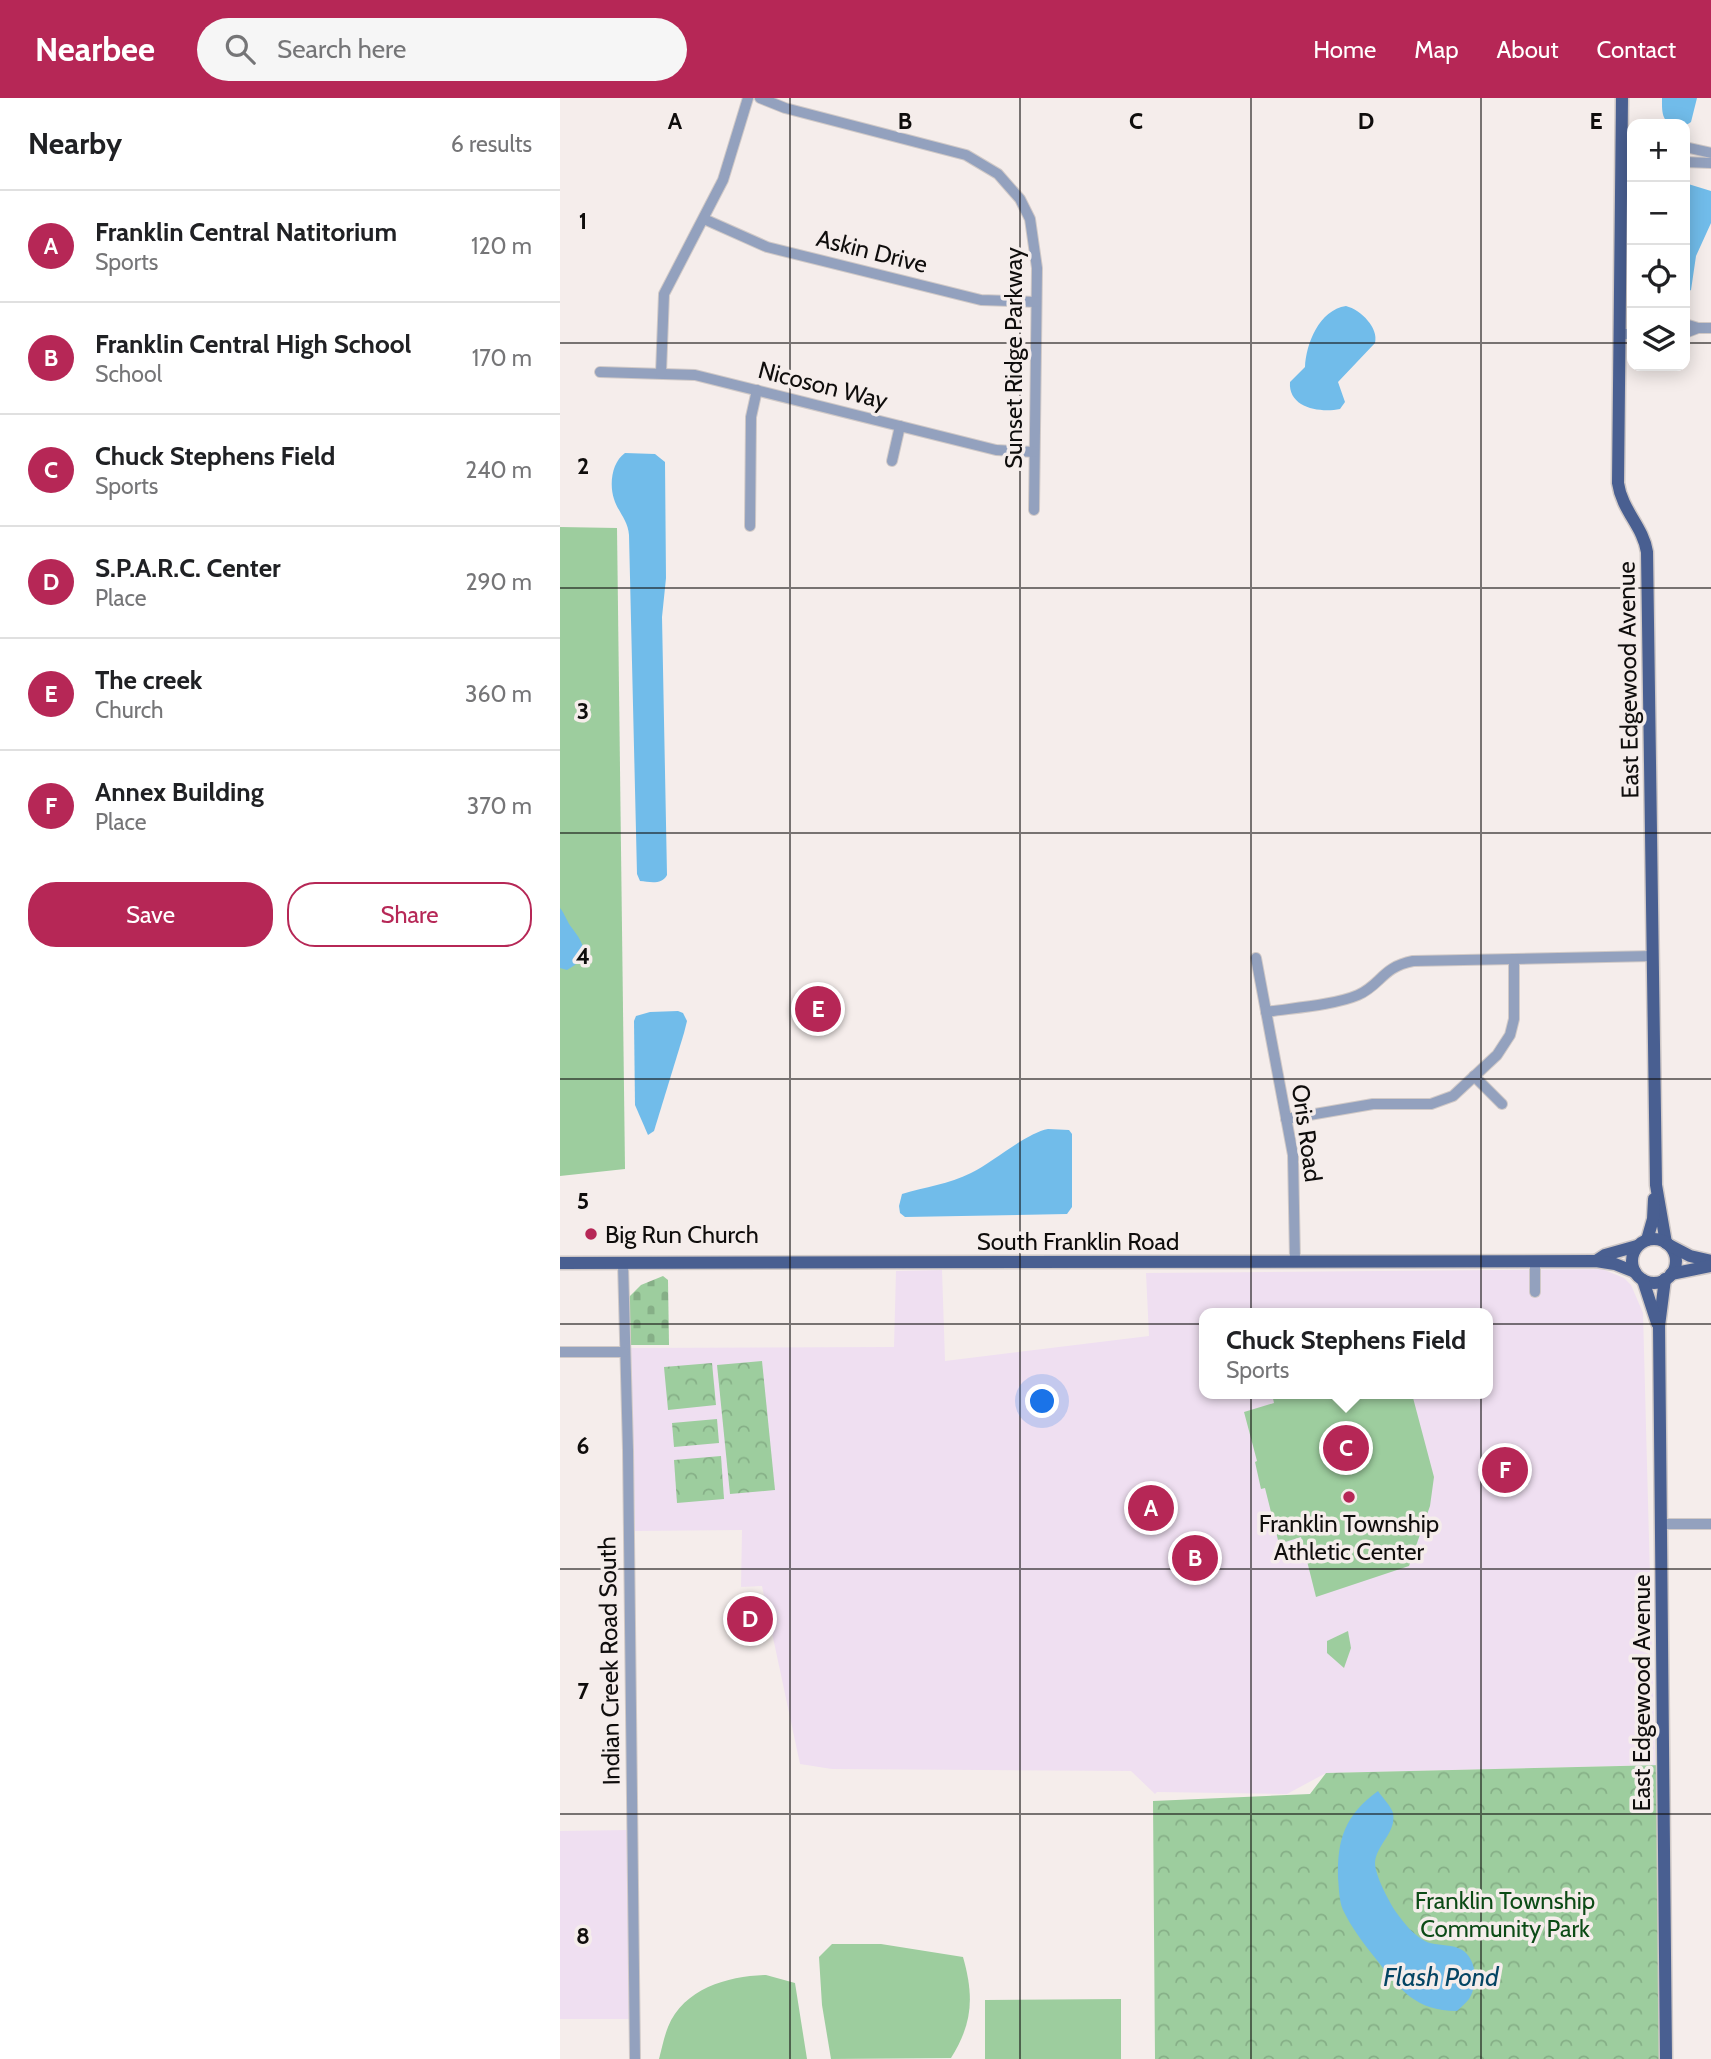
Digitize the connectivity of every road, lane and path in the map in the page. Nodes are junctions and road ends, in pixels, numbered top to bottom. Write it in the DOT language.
graph roads {
  1 [pos="748,98"];
  2 [pos="760,98"];
  3 [pos="1622,98"];
  4 [pos="1627,145"];
  5 [pos="1690,148"];
  6 [pos="1711,153"];
  7 [pos="1627,162"];
  8 [pos="1690,162"];
  9 [pos="1711,163"];
  10 [pos="704,219"];
  11 [pos="1036,302"];
  12 [pos="1690,325"];
  13 [pos="1698,327"];
  14 [pos="1626,328"];
  15 [pos="1711,328"];
  16 [pos="1690,331"];
  17 [pos="600,372"];
  18 [pos="662,373"];
  19 [pos="757,390"];
  20 [pos="900,426"];
  21 [pos="1034,452"];
  22 [pos="892,461"];
  23 [pos="1034,510"];
  24 [pos="750,526"];
  25 [pos="1653,956"];
  26 [pos="1256,958"];
  27 [pos="1514,959"];
  28 [pos="1266,1012"];
  29 [pos="1474,1076"];
  30 [pos="1503,1104"];
  31 [pos="1286,1119"];
  32 [pos="1656,1185"];
  33 [pos="1642,1243"];
  34 [pos="1667,1244"];
  35 [pos="1295,1261"];
  36 [pos="1535,1261"];
  37 [pos="1596,1261"];
  38 [pos="560,1263"];
  39 [pos="623,1263"];
  40 [pos="1711,1264"];
  41 [pos="1639,1276"];
  42 [pos="1668,1277"];
  43 [pos="1535,1292"];
  44 [pos="1659,1326"];
  45 [pos="560,1352"];
  46 [pos="624,1352"];
  47 [pos="1661,1524"];
  48 [pos="1711,1524"];
  49 [pos="635,2059"];
  50 [pos="1666,2059"];
  1 -- 10 [label="street"];
  2 -- 11 [label="street, Sunset Ridge Parkway"];
  3 -- 4 [label="main road, East Edgewood Avenue"];
  5 -- 6 [label="street"];
  7 -- 14 [label="main road, East Edgewood Avenue"];
  8 -- 9 [label="street"];
  10 -- 11 [label="street, Askin Drive"];
  10 -- 18 [label="street"];
  11 -- 21 [label="street, Sunset Ridge Parkway"];
  12 -- 13 [label="street"];
  13 -- 15 [label="street"];
  13 -- 16 [label="street"];
  14 -- 25 [label="main road, East Edgewood Avenue"];
  17 -- 18 [label="street, Nicoson Way"];
  18 -- 19 [label="street, Nicoson Way"];
  19 -- 20 [label="street, Nicoson Way"];
  19 -- 24 [label="street"];
  20 -- 21 [label="street, Nicoson Way"];
  20 -- 22 [label="street"];
  21 -- 23 [label="street, Sunset Ridge Parkway"];
  25 -- 27 [label="street"];
  25 -- 32 [label="main road, East Edgewood Avenue"];
  26 -- 28 [label="street, Oris Road"];
  27 -- 28 [label="street"];
  27 -- 29 [label="street"];
  28 -- 31 [label="street, Oris Road"];
  29 -- 30 [label="street"];
  29 -- 31 [label="street"];
  31 -- 35 [label="street, Oris Road"];
  32 -- 33 [label="main road"];
  32 -- 34 [label="main road"];
  33 -- 34 [label="main road"];
  33 -- 37 [label="main road, South Franklin Road"];
  33 -- 41 [label="main road"];
  34 -- 40 [label="main road"];
  34 -- 42 [label="main road"];
  35 -- 36 [label="main road, South Franklin Road"];
  35 -- 39 [label="main road, South Franklin Road"];
  36 -- 37 [label="main road, South Franklin Road"];
  36 -- 43 [label="street"];
  37 -- 41 [label="main road, South Franklin Road"];
  38 -- 39 [label="main road, South Franklin Road"];
  39 -- 46 [label="street, Indian Creek Road South"];
  40 -- 42 [label="main road"];
  41 -- 42 [label="main road"];
  41 -- 44 [label="main road"];
  42 -- 44 [label="main road"];
  44 -- 47 [label="main road, East Edgewood Avenue"];
  45 -- 46 [label="street"];
  46 -- 49 [label="street, Indian Creek Road South"];
  47 -- 48 [label="street"];
  47 -- 50 [label="main road, East Edgewood Avenue"];
}
